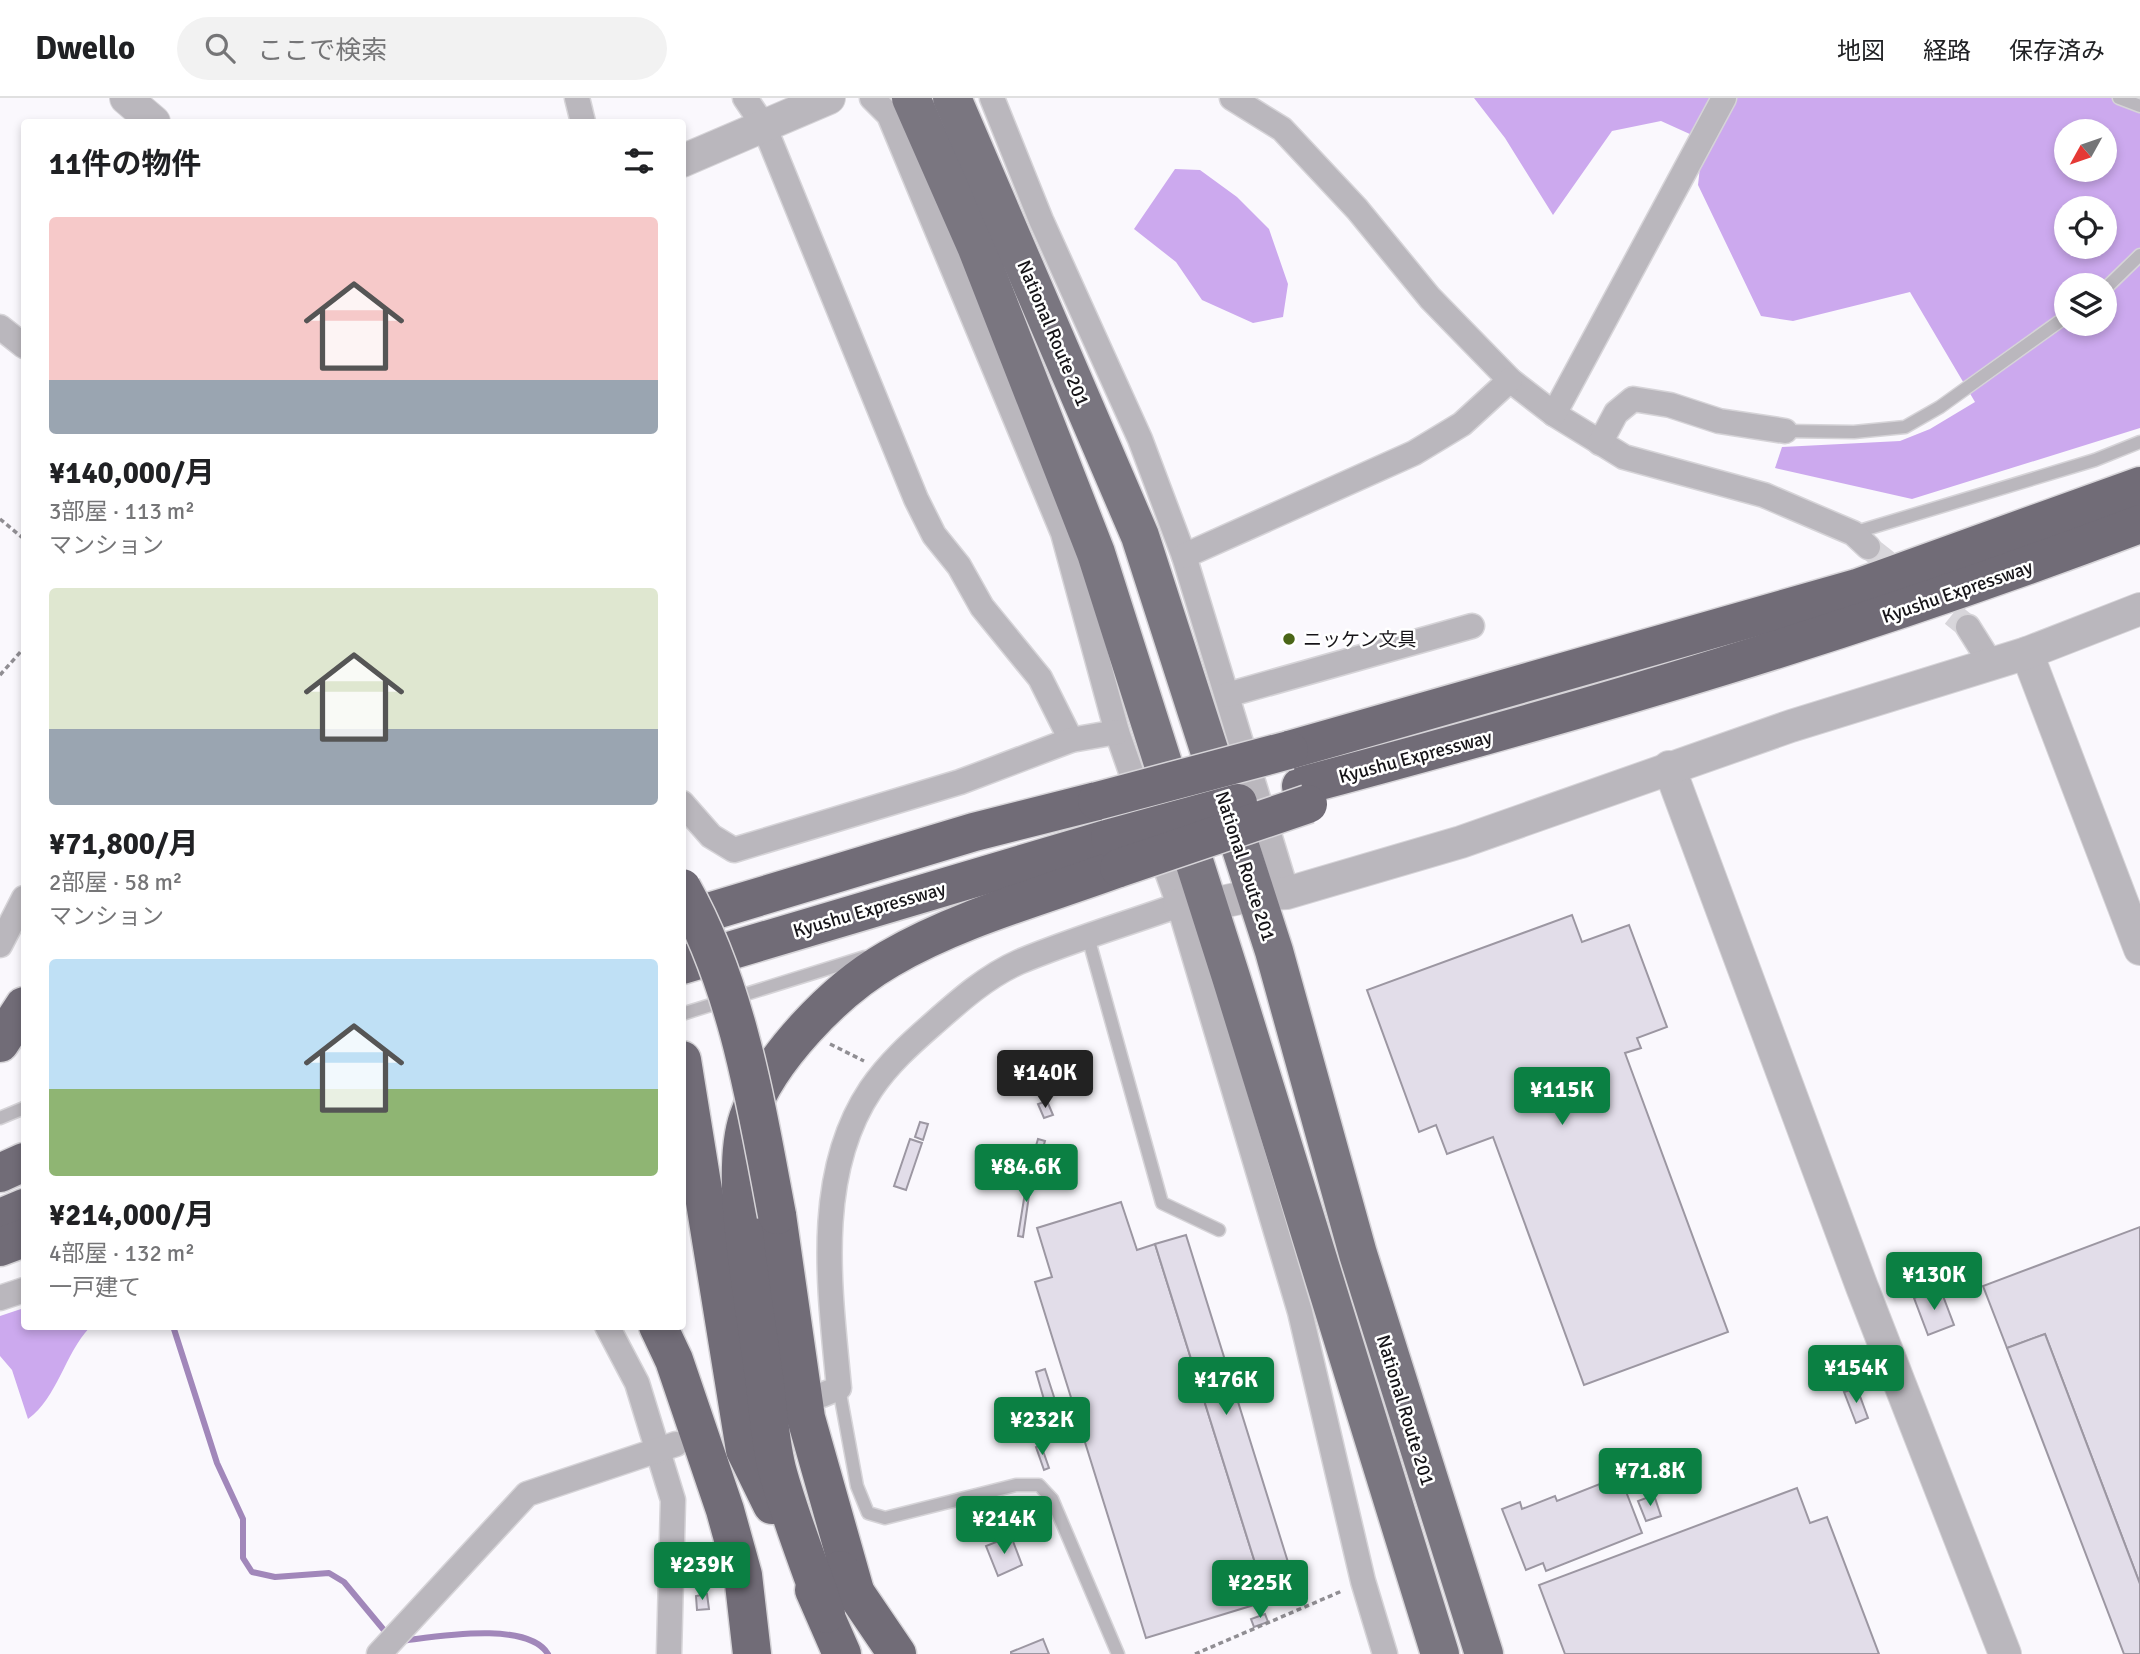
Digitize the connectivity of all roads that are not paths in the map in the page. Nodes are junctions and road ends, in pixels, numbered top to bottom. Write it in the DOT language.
graph roads {
  1 [pos="577,98"];
  2 [pos="746,98"];
  3 [pos="829,98"];
  4 [pos="872,98"];
  5 [pos="911,98"];
  6 [pos="952,98"];
  7 [pos="992,98"];
  8 [pos="1232,98"];
  9 [pos="1724,98"];
  10 [pos="2119,98"];
  11 [pos="2140,106"];
  12 [pos="582,119"];
  13 [pos="764,126"];
  14 [pos="686,159"];
  15 [pos="2140,255"];
  16 [pos="2117,277"];
  17 [pos="2054,325"];
  18 [pos="0,327"];
  19 [pos="21,344"];
  20 [pos="1510,380"];
  21 [pos="1554,414"];
  22 [pos="1785,431"];
  23 [pos="2140,442"];
  24 [pos="1600,443"];
  25 [pos="2140,486"];
  26 [pos="2140,524"];
  27 [pos="1861,540"];
  28 [pos="1184,555"];
  29 [pos="2140,609"];
  30 [pos="1472,626"];
  31 [pos="1968,627"];
  32 [pos="2027,653"];
  33 [pos="1990,663"];
  34 [pos="1227,695"];
  35 [pos="1117,732"];
  36 [pos="1071,740"];
  37 [pos="1668,767"];
  38 [pos="686,808"];
  39 [pos="1114,853"];
  40 [pos="777,889"];
  41 [pos="1271,894"];
  42 [pos="686,895"];
  43 [pos="21,904"];
  44 [pos="1193,905"];
  45 [pos="686,910"];
  46 [pos="686,919"];
  47 [pos="929,937"];
  48 [pos="1088,937"];
  49 [pos="0,945"];
  50 [pos="2140,949"];
  51 [pos="686,964"];
  52 [pos="21,1011"];
  53 [pos="686,1013"];
  54 [pos="0,1043"];
  55 [pos="686,1085"];
  56 [pos="21,1109"];
  57 [pos="0,1118"];
  58 [pos="21,1163"];
  59 [pos="0,1173"];
  60 [pos="21,1209"];
  61 [pos="0,1218"];
  62 [pos="1219,1230"];
  63 [pos="21,1239"];
  64 [pos="0,1247"];
  65 [pos="686,1249"];
  66 [pos="21,1291"];
  67 [pos="0,1298"];
  68 [pos="609,1330"];
  69 [pos="660,1330"];
  70 [pos="830,1392"];
  71 [pos="667,1446"];
  72 [pos="776,1467"];
  73 [pos="724,1510"];
  74 [pos="855,1591"];
  75 [pos="826,1614"];
  76 [pos="379,1654"];
  77 [pos="669,1654"];
  78 [pos="752,1654"];
  79 [pos="842,1654"];
  80 [pos="897,1654"];
  81 [pos="1118,1654"];
  82 [pos="1385,1654"];
  83 [pos="1440,1654"];
  84 [pos="1484,1654"];
  85 [pos="2005,1654"];
  1 -- 12 [label="street"];
  2 -- 13 [label="street"];
  3 -- 13 [label="street"];
  4 -- 35 [label="street"];
  5 -- 44 [label="highway, National Route 201"];
  6 -- 41 [label="highway, National Route 201"];
  7 -- 28 [label="street"];
  8 -- 20 [label="street"];
  9 -- 21 [label="street"];
  10 -- 11 [label="lane"];
  13 -- 14 [label="street"];
  13 -- 36 [label="street"];
  15 -- 16 [label="lane"];
  17 -- 22 [label="lane"];
  18 -- 19 [label="street"];
  20 -- 21 [label="street"];
  20 -- 28 [label="street"];
  21 -- 24 [label="street"];
  22 -- 24 [label="street"];
  23 -- 27 [label="lane"];
  24 -- 27 [label="street"];
  25 -- 40 [label="highway, Kyushu Expressway, bridge"];
  26 -- 39 [label="highway, Kyushu Expressway, bridge"];
  28 -- 34 [label="street"];
  29 -- 32 [label="street"];
  30 -- 34 [label="street"];
  31 -- 33 [label="street"];
  32 -- 33 [label="street"];
  32 -- 50 [label="street"];
  33 -- 37 [label="street"];
  34 -- 41 [label="street"];
  35 -- 36 [label="street"];
  35 -- 44 [label="street"];
  36 -- 38 [label="street"];
  37 -- 41 [label="street"];
  37 -- 85 [label="street"];
  39 -- 47 [label="highway"];
  39 -- 51 [label="highway, Kyushu Expressway"];
  40 -- 45 [label="highway"];
  40 -- 46 [label="highway, Kyushu Expressway"];
  41 -- 44 [label="street"];
  41 -- 84 [label="highway, National Route 201"];
  42 -- 74 [label="highway, bridge"];
  43 -- 49 [label="street"];
  44 -- 48 [label="street"];
  44 -- 82 [label="street"];
  44 -- 83 [label="highway, National Route 201"];
  47 -- 53 [label="lane"];
  47 -- 72 [label="highway"];
  48 -- 62 [label="lane"];
  48 -- 70 [label="street"];
  52 -- 54 [label="highway"];
  55 -- 75 [label="highway"];
  56 -- 57 [label="lane"];
  58 -- 59 [label="highway"];
  60 -- 61 [label="highway"];
  63 -- 64 [label="highway"];
  65 -- 73 [label="highway"];
  66 -- 67 [label="street"];
  68 -- 71 [label="street"];
  69 -- 73 [label="highway"];
  70 -- 81 [label="lane"];
  71 -- 76 [label="street"];
  71 -- 77 [label="street"];
  72 -- 74 [label="highway"];
  72 -- 75 [label="highway"];
  73 -- 78 [label="highway"];
  74 -- 80 [label="highway"];
  75 -- 79 [label="highway"];
}
